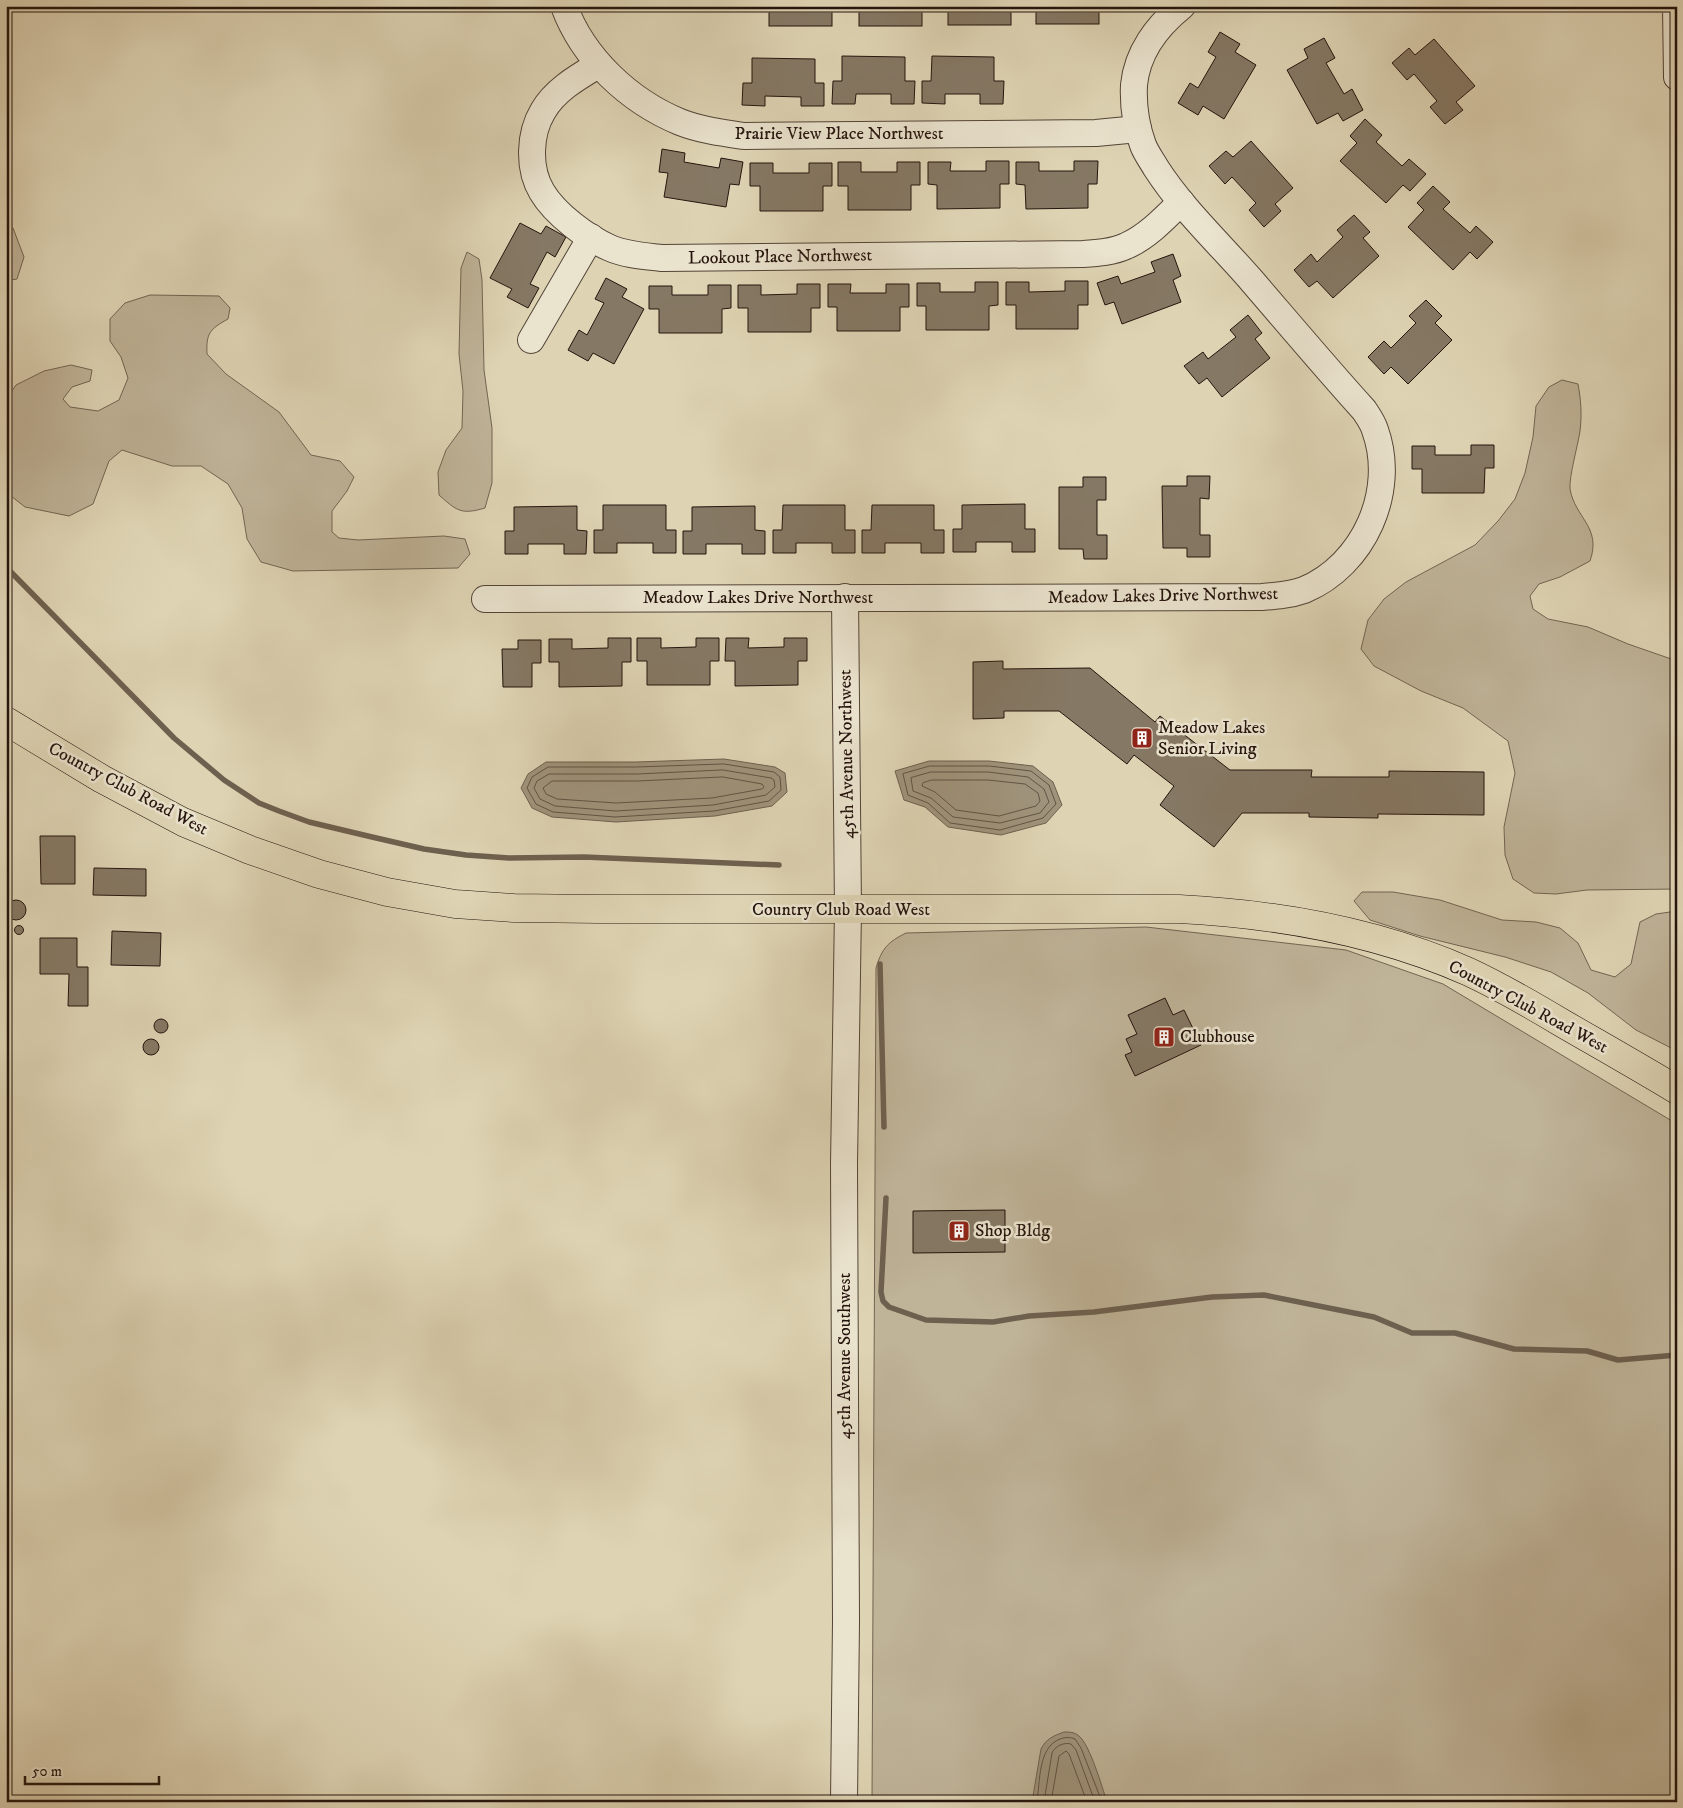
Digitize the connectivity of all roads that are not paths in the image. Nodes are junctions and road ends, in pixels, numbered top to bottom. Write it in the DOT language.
graph roads {
  1 [pos="564,6"];
  2 [pos="1182,6"];
  3 [pos="1676,6"];
  4 [pos="598,64"];
  5 [pos="1677,76"];
  6 [pos="1138,129"];
  7 [pos="1181,202"];
  8 [pos="591,237"];
  9 [pos="531,340"];
  10 [pos="845,598"];
  11 [pos="485,599"];
  12 [pos="6,721"];
  13 [pos="848,910"];
  14 [pos="1677,1090"];
  15 [pos="844,1802"];
  1 -- 4 [label="street, Prairie View Place Northwest"];
  2 -- 6 [label="street, Meadow Lakes Drive Northwest"];
  3 -- 5 [label="street"];
  4 -- 6 [label="street, Prairie View Place Northwest"];
  4 -- 8 [label="street, Lookout Place Northwest"];
  6 -- 7 [label="street, Meadow Lakes Drive Northwest"];
  7 -- 8 [label="street, Lookout Place Northwest"];
  7 -- 10 [label="street, Meadow Lakes Drive Northwest"];
  8 -- 9 [label="street"];
  10 -- 11 [label="street, Meadow Lakes Drive Northwest"];
  10 -- 13 [label="street, 45th Avenue Northwest"];
  12 -- 13 [label="main road, Country Club Road West"];
  13 -- 14 [label="main road, Country Club Road West"];
  13 -- 15 [label="street, 45th Avenue Southwest"];
}
